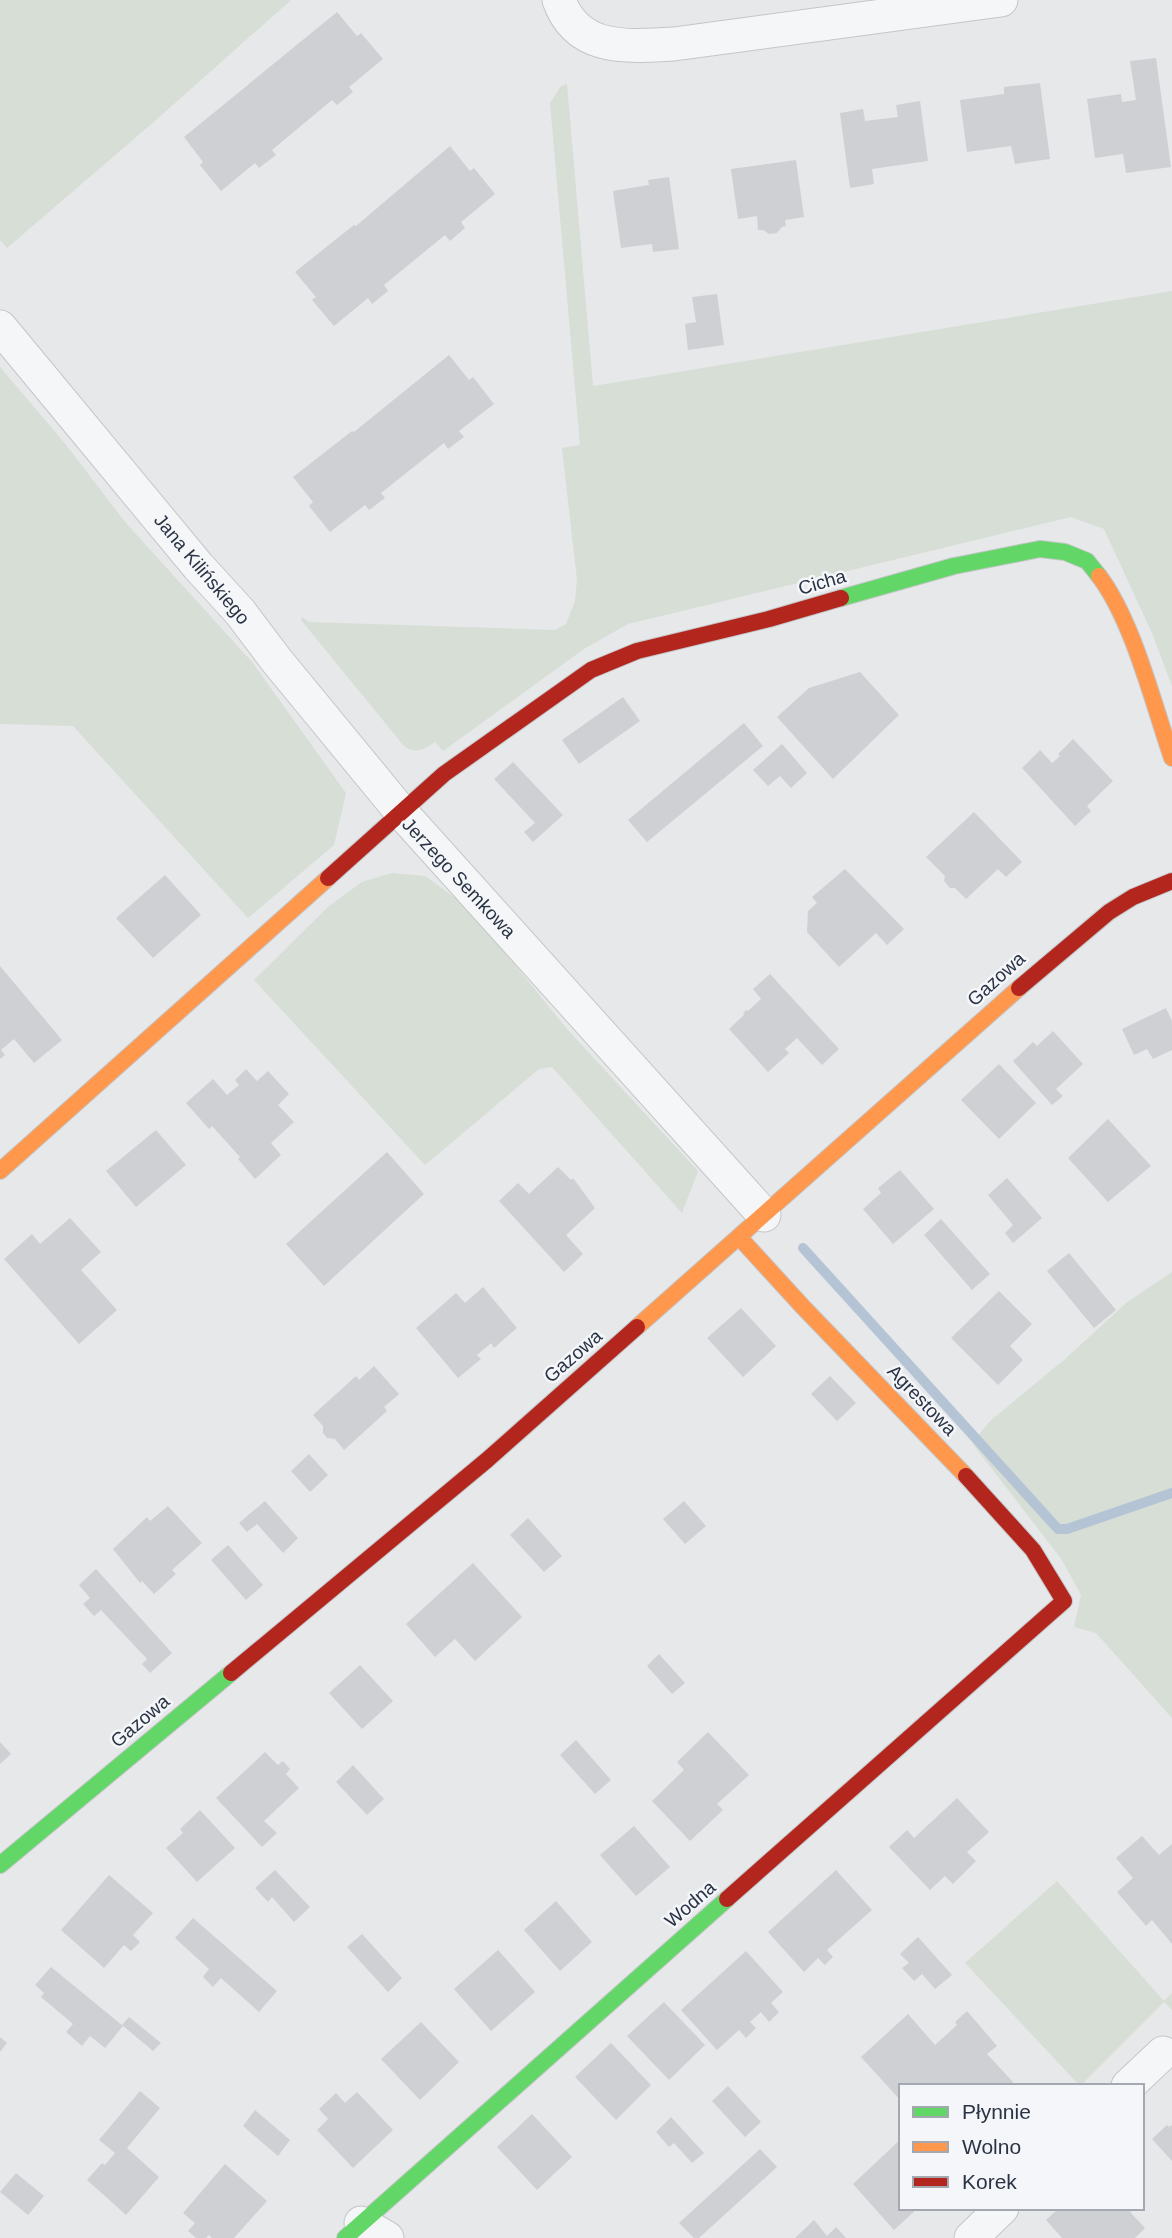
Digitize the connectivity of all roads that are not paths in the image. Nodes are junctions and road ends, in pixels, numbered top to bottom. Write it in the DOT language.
graph roads {
  1 [pos="559,0"];
  2 [pos="1001,0"];
  3 [pos="0,327"];
  4 [pos="1172,758"];
  5 [pos="402,813"];
  6 [pos="1172,881"];
  7 [pos="0,1171"];
  8 [pos="764,1215"];
  9 [pos="739,1237"];
  10 [pos="1064,1601"];
  11 [pos="0,1865"];
  12 [pos="1163,2053"];
  13 [pos="1130,2084"];
  14 [pos="1000,2210"];
  15 [pos="364,2233"];
  16 [pos="971,2238"];
  1 -- 2 [label="street"];
  3 -- 5 [label="street, Jana Kilińskiego"];
  4 -- 5 [label="street, Cicha"];
  5 -- 7 [label="street, Jerzego Semkowa"];
  5 -- 8 [label="street, Jerzego Semkowa"];
  6 -- 8 [label="street, Gazowa"];
  8 -- 9 [label="street, Gazowa"];
  9 -- 10 [label="street, Agrestowa"];
  9 -- 11 [label="street, Gazowa"];
  10 -- 15 [label="street, Wodna"];
  12 -- 13 [label="street"];
  14 -- 16 [label="street"];
}
